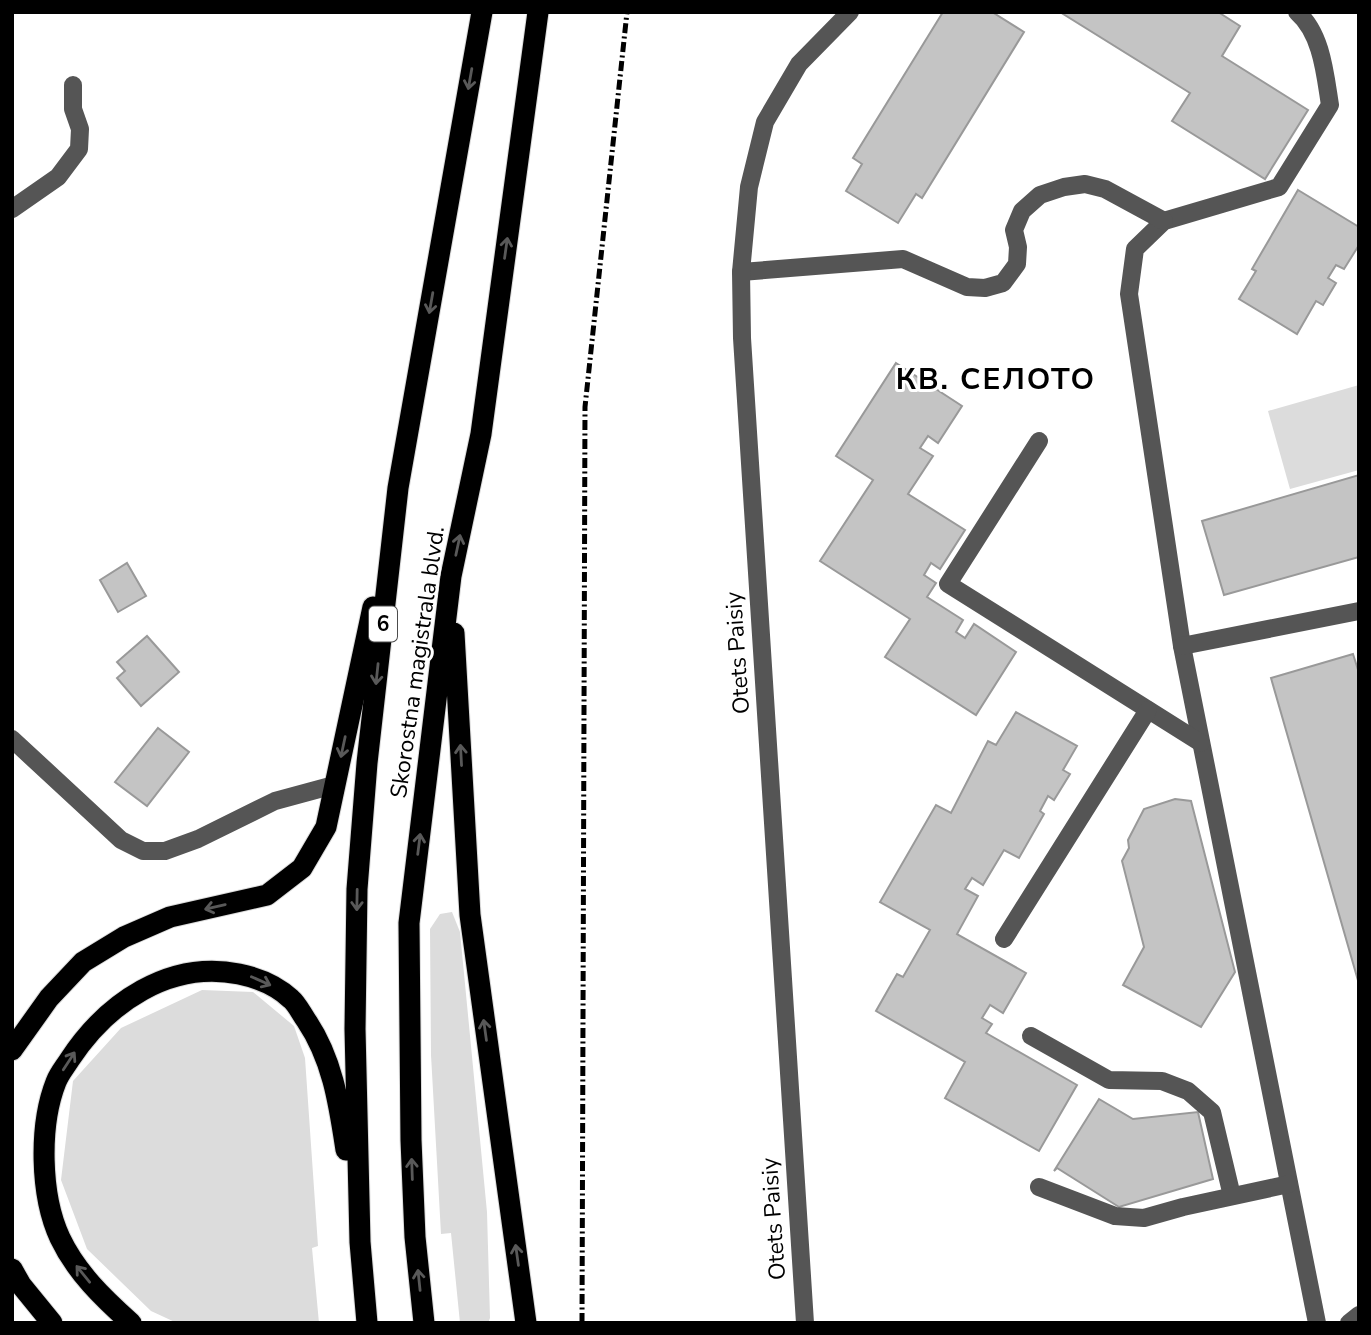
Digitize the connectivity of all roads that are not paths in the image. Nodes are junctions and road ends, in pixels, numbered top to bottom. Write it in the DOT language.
graph roads {
  1 [pos="482,12"];
  2 [pos="538,12"];
  3 [pos="850,12"];
  4 [pos="1297,12"];
  5 [pos="73,85"];
  6 [pos="12,209"];
  7 [pos="1164,221"];
  8 [pos="741,272"];
  9 [pos="1039,441"];
  10 [pos="398,488"];
  11 [pos="452,576"];
  12 [pos="1359,611"];
  13 [pos="1182,646"];
  14 [pos="1148,710"];
  15 [pos="12,739"];
  16 [pos="1201,743"];
  17 [pos="334,785"];
  18 [pos="1004,939"];
  19 [pos="1031,1036"];
  20 [pos="12,1050"];
  21 [pos="1289,1184"];
  22 [pos="1039,1187"];
  23 [pos="1232,1196"];
  24 [pos="360,1242"];
  25 [pos="12,1269"];
  26 [pos="1359,1315"];
  27 [pos="52,1323"];
  28 [pos="131,1323"];
  29 [pos="367,1323"];
  30 [pos="424,1323"];
  31 [pos="526,1323"];
  32 [pos="805,1323"];
  33 [pos="1317,1323"];
  34 [pos="1349,1323"];
  1 -- 10 [label="highway, Skorostna magistrala blvd. / 6, one-way"];
  11 -- 2 [label="highway, Skorostna magistrala blvd., one-way"];
  3 -- 8 [label="street, Otets Paisiy"];
  4 -- 7 [label="street"];
  5 -- 6 [label="street"];
  7 -- 8 [label="street"];
  7 -- 13 [label="street"];
  8 -- 32 [label="street, Otets Paisiy"];
  9 -- 14 [label="street"];
  10 -- 17 [label="highway, one-way"];
  10 -- 24 [label="highway, Skorostna magistrala blvd. / 6, one-way"];
  30 -- 11 [label="highway, Skorostna magistrala blvd., one-way"];
  31 -- 11 [label="highway, one-way"];
  12 -- 13 [label="street"];
  13 -- 16 [label="street"];
  14 -- 16 [label="street"];
  14 -- 18 [label="street"];
  15 -- 17 [label="street"];
  16 -- 21 [label="street"];
  17 -- 20 [label="highway, one-way"];
  19 -- 23 [label="street"];
  21 -- 23 [label="street"];
  21 -- 33 [label="street"];
  22 -- 23 [label="street"];
  28 -- 24 [label="highway, one-way"];
  24 -- 29 [label="highway, Skorostna magistrala blvd. / 6"];
  25 -- 27 [label="highway"];
  26 -- 34 [label="street"];
}
